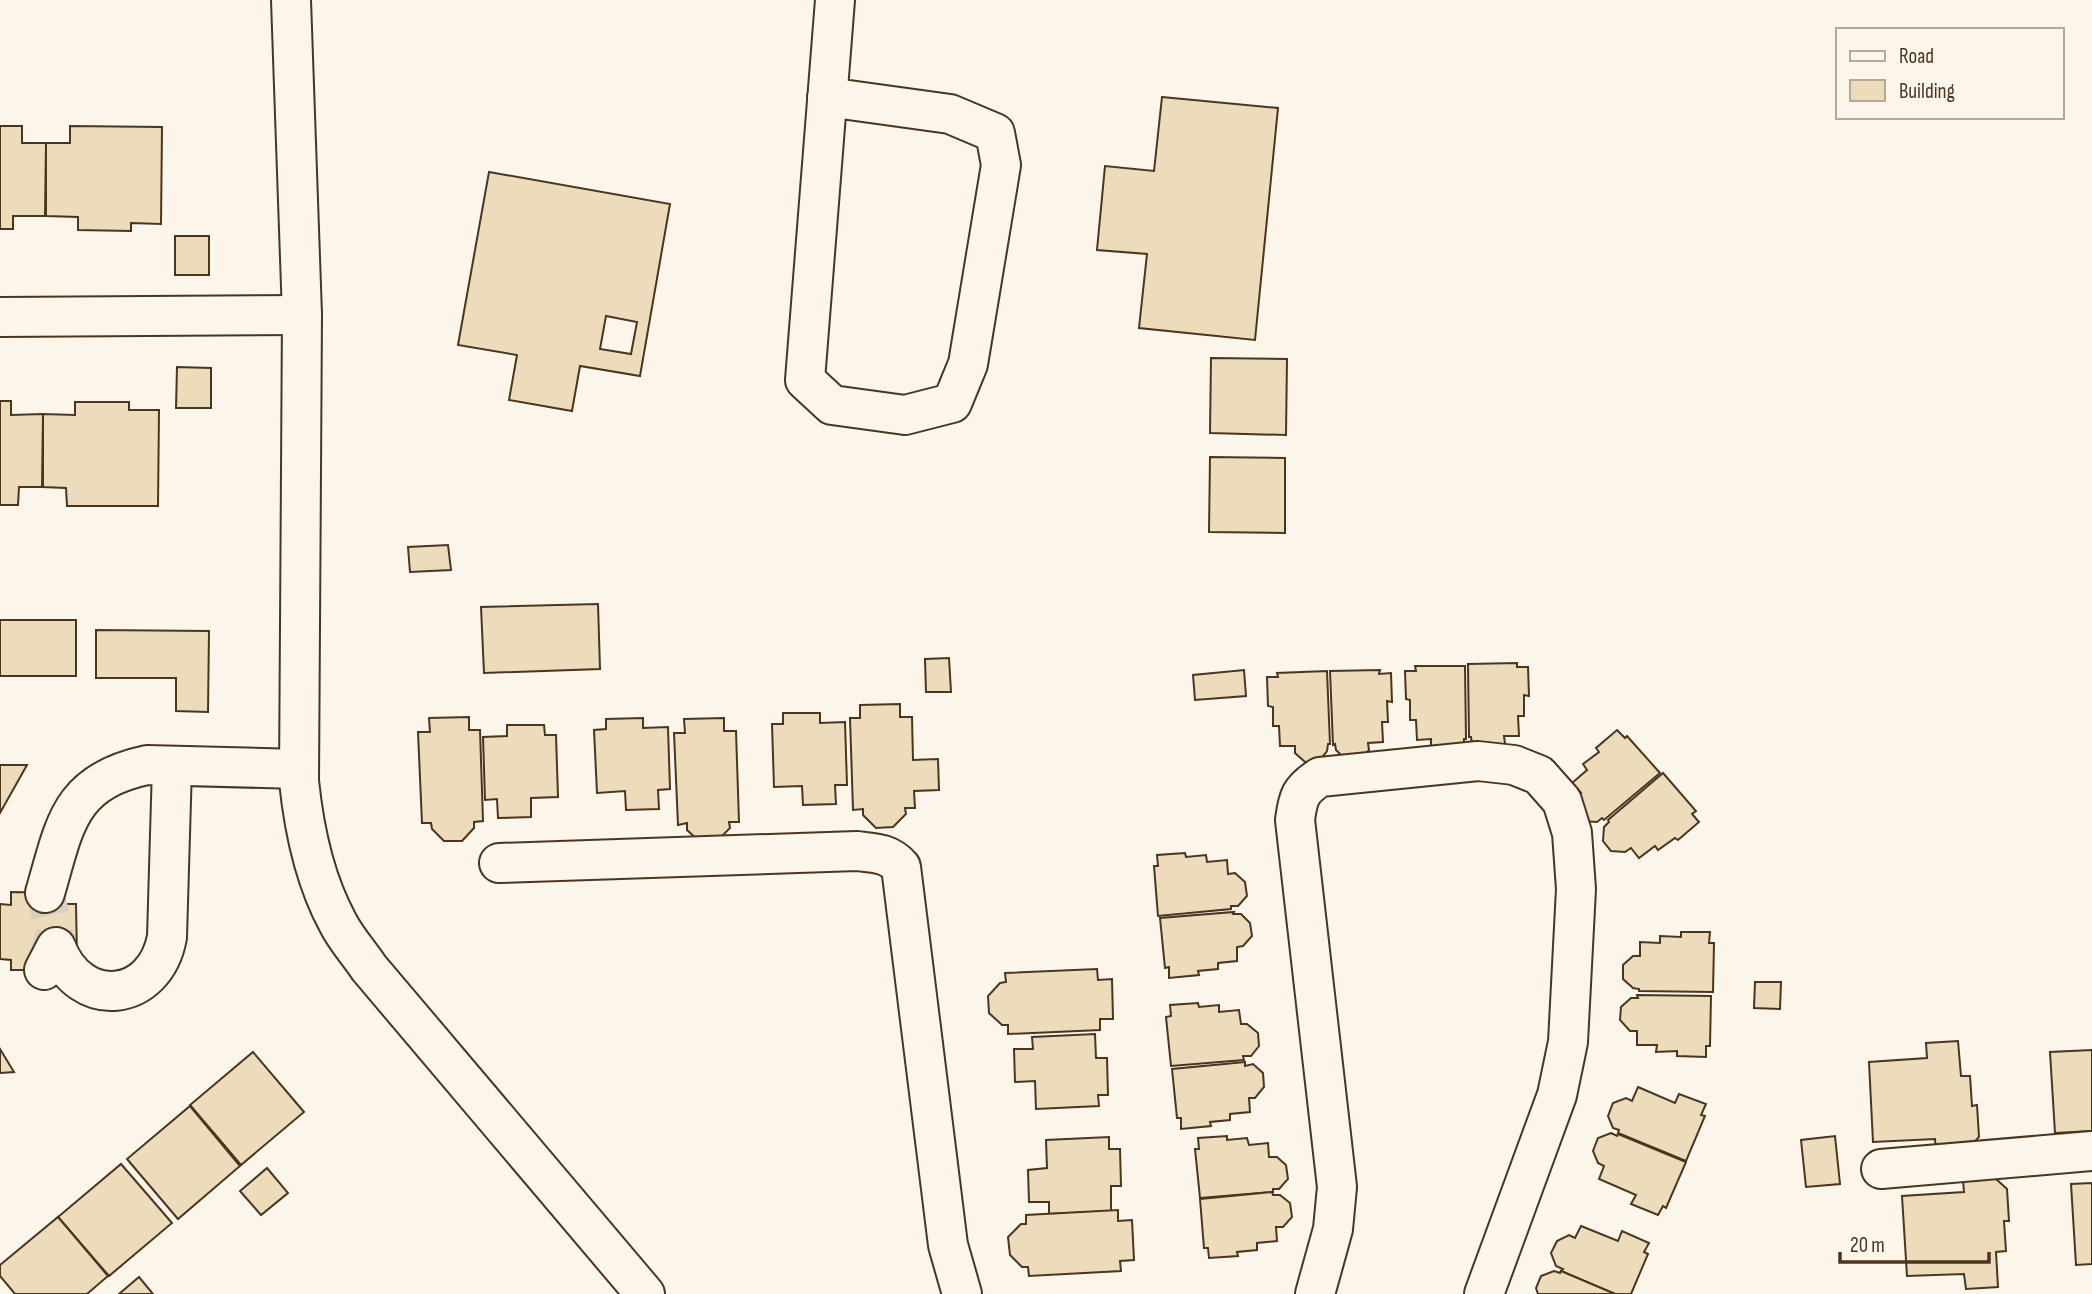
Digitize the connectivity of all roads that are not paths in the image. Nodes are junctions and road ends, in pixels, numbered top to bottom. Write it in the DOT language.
graph roads {
  1 [pos="291,0"];
  2 [pos="835,0"];
  3 [pos="827,97"];
  4 [pos="302,315"];
  5 [pos="0,317"];
  6 [pos="172,766"];
  7 [pos="299,769"];
  8 [pos="499,863"];
  9 [pos="45,893"];
  10 [pos="44,970"];
  11 [pos="2092,1151"];
  12 [pos="1881,1169"];
  13 [pos="645,1294"];
  14 [pos="962,1294"];
  15 [pos="1315,1294"];
  16 [pos="1483,1294"];
  1 -- 4 [label="street"];
  2 -- 3 [label="street"];
  3 -- 3 [label="street"];
  4 -- 5 [label="street"];
  4 -- 7 [label="street"];
  6 -- 7 [label="street"];
  6 -- 9 [label="street"];
  6 -- 10 [label="street"];
  7 -- 13 [label="street"];
  8 -- 14 [label="street"];
  11 -- 12 [label="street"];
  15 -- 16 [label="street"];
}
